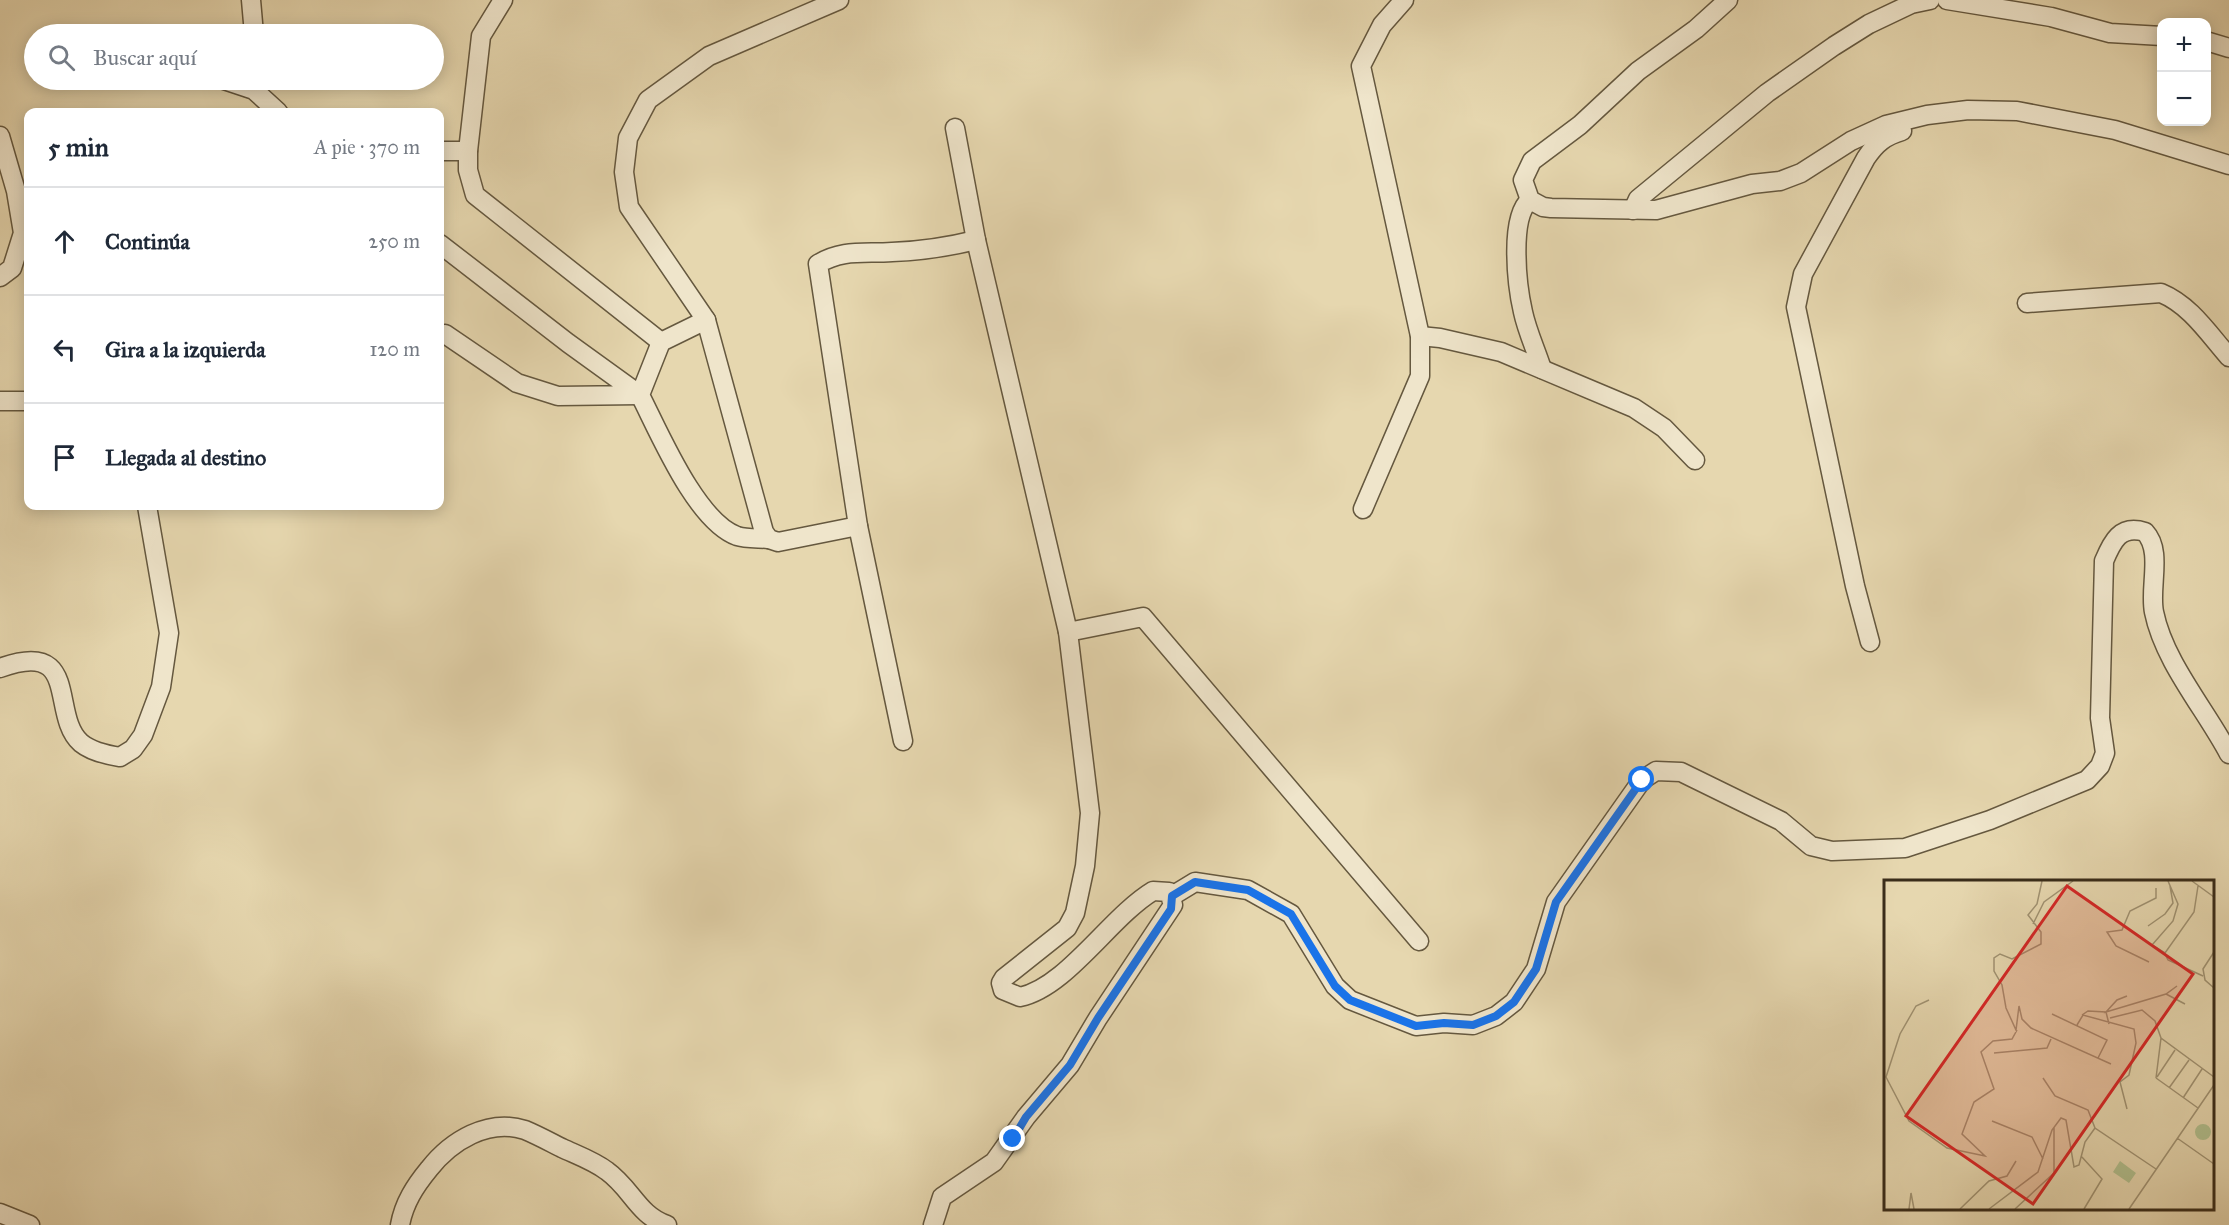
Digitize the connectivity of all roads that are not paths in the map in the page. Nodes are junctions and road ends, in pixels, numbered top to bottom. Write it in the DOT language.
graph roads {
  1 [pos="251,0"];
  2 [pos="502,0"];
  3 [pos="839,0"];
  4 [pos="1404,0"];
  5 [pos="1728,0"];
  6 [pos="1930,0"];
  7 [pos="1947,0"];
  8 [pos="253,24"];
  9 [pos="2157,36"];
  10 [pos="2211,43"];
  11 [pos="2229,48"];
  12 [pos="258,90"];
  13 [pos="274,108"];
  14 [pos="1947,112"];
  15 [pos="956,128"];
  16 [pos="0,136"];
  17 [pos="444,151"];
  18 [pos="468,151"];
  19 [pos="2229,165"];
  20 [pos="1530,200"];
  21 [pos="1633,210"];
  22 [pos="976,240"];
  23 [pos="444,247"];
  24 [pos="0,277"];
  25 [pos="2027,303"];
  26 [pos="706,320"];
  27 [pos="445,334"];
  28 [pos="1420,336"];
  29 [pos="661,342"];
  30 [pos="2229,357"];
  31 [pos="1542,369"];
  32 [pos="640,395"];
  33 [pos="0,401"];
  34 [pos="24,401"];
  35 [pos="1695,460"];
  36 [pos="1363,509"];
  37 [pos="148,510"];
  38 [pos="858,526"];
  39 [pos="769,539"];
  40 [pos="1068,632"];
  41 [pos="1870,642"];
  42 [pos="0,668"];
  43 [pos="903,741"];
  44 [pos="2229,754"];
  45 [pos="1172,896"];
  46 [pos="1419,941"];
  47 [pos="0,1213"];
  48 [pos="30,1225"];
  49 [pos="399,1225"];
  50 [pos="667,1225"];
  51 [pos="933,1225"];
  1 -- 8 [label="street"];
  2 -- 18 [label="street"];
  3 -- 26 [label="street"];
  4 -- 28 [label="street"];
  5 -- 20 [label="street"];
  6 -- 21 [label="street"];
  7 -- 9 [label="street"];
  10 -- 11 [label="street"];
  12 -- 13 [label="street"];
  14 -- 19 [label="street"];
  14 -- 21 [label="street"];
  14 -- 41 [label="street"];
  15 -- 22 [label="street"];
  16 -- 24 [label="street"];
  17 -- 18 [label="street"];
  18 -- 29 [label="street"];
  20 -- 21 [label="street"];
  20 -- 31 [label="street"];
  22 -- 38 [label="street"];
  22 -- 40 [label="street"];
  23 -- 32 [label="street"];
  25 -- 30 [label="street"];
  26 -- 29 [label="street"];
  26 -- 39 [label="street"];
  27 -- 32 [label="street"];
  28 -- 31 [label="street"];
  28 -- 36 [label="street"];
  29 -- 32 [label="street"];
  31 -- 35 [label="street"];
  32 -- 39 [label="street"];
  33 -- 34 [label="street"];
  37 -- 42 [label="street"];
  38 -- 39 [label="street"];
  38 -- 43 [label="street"];
  40 -- 45 [label="street"];
  40 -- 46 [label="street"];
  44 -- 45 [label="street"];
  45 -- 51 [label="street"];
  47 -- 48 [label="street"];
  49 -- 50 [label="street"];
}
